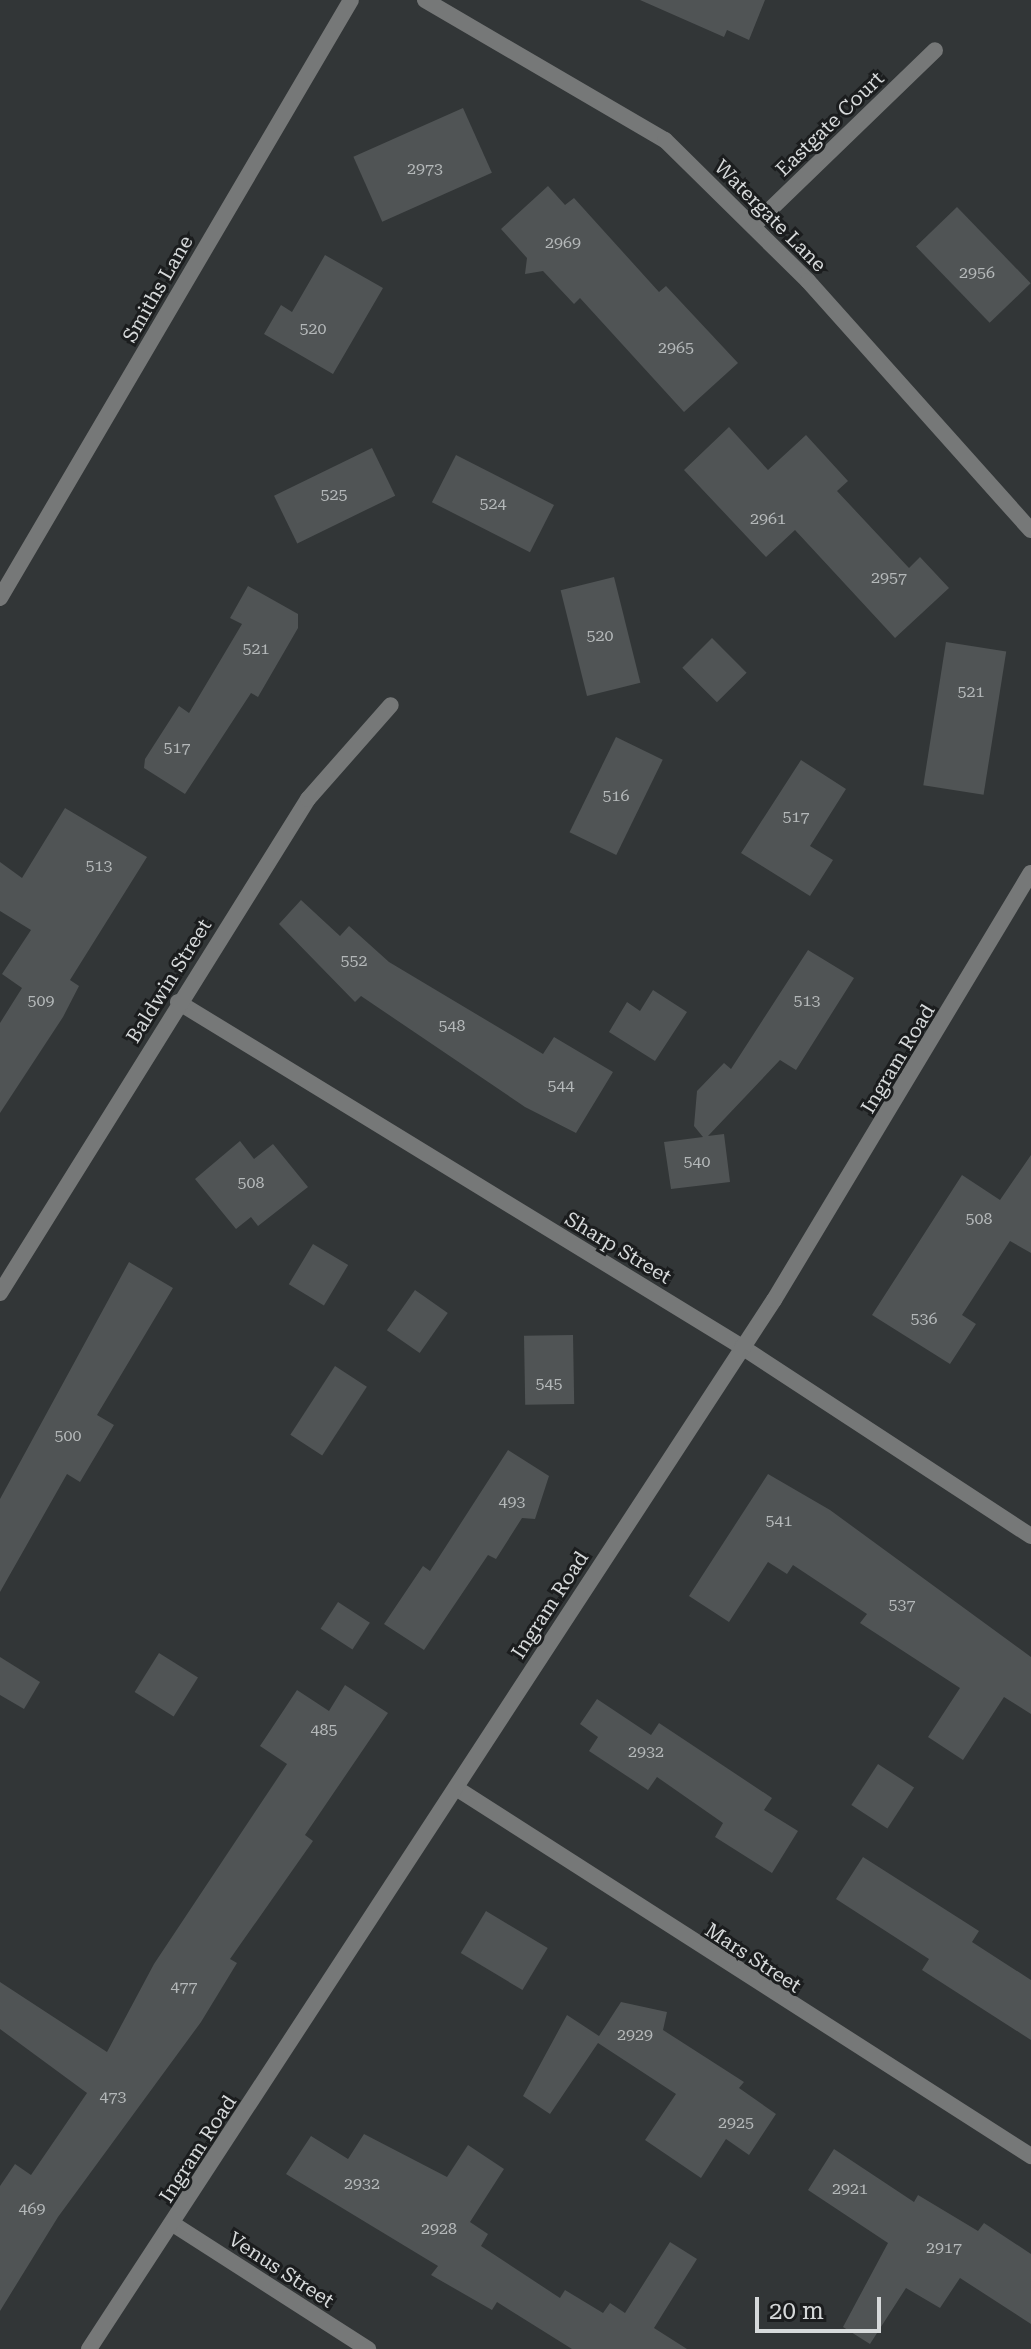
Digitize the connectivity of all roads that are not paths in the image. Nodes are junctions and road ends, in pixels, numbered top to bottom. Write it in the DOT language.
graph roads {
  1 [pos="351,0"];
  2 [pos="425,0"];
  3 [pos="935,50"];
  4 [pos="753,226"];
  5 [pos="1031,530"];
  6 [pos="2,590"];
  7 [pos="391,705"];
  8 [pos="1031,873"];
  9 [pos="178,1002"];
  10 [pos="0,1293"];
  11 [pos="742,1347"];
  12 [pos="1031,1536"];
  13 [pos="456,1788"];
  14 [pos="1031,2156"];
  15 [pos="173,2224"];
  16 [pos="89,2349"];
  17 [pos="368,2349"];
  1 -- 6 [label="street, Smiths Lane"];
  2 -- 4 [label="street, Watergate Lane"];
  3 -- 4 [label="street, Eastgate Court"];
  4 -- 5 [label="street, Watergate Lane"];
  7 -- 9 [label="street, Baldwin Street"];
  8 -- 11 [label="street, Ingram Road"];
  9 -- 10 [label="street, Baldwin Street"];
  9 -- 11 [label="street, Sharp Street"];
  11 -- 12 [label="street, Sharp Street"];
  11 -- 13 [label="street, Ingram Road"];
  13 -- 14 [label="street, Mars Street"];
  13 -- 15 [label="street, Ingram Road"];
  15 -- 16 [label="street, Ingram Road"];
  15 -- 17 [label="street, Venus Street"];
}
